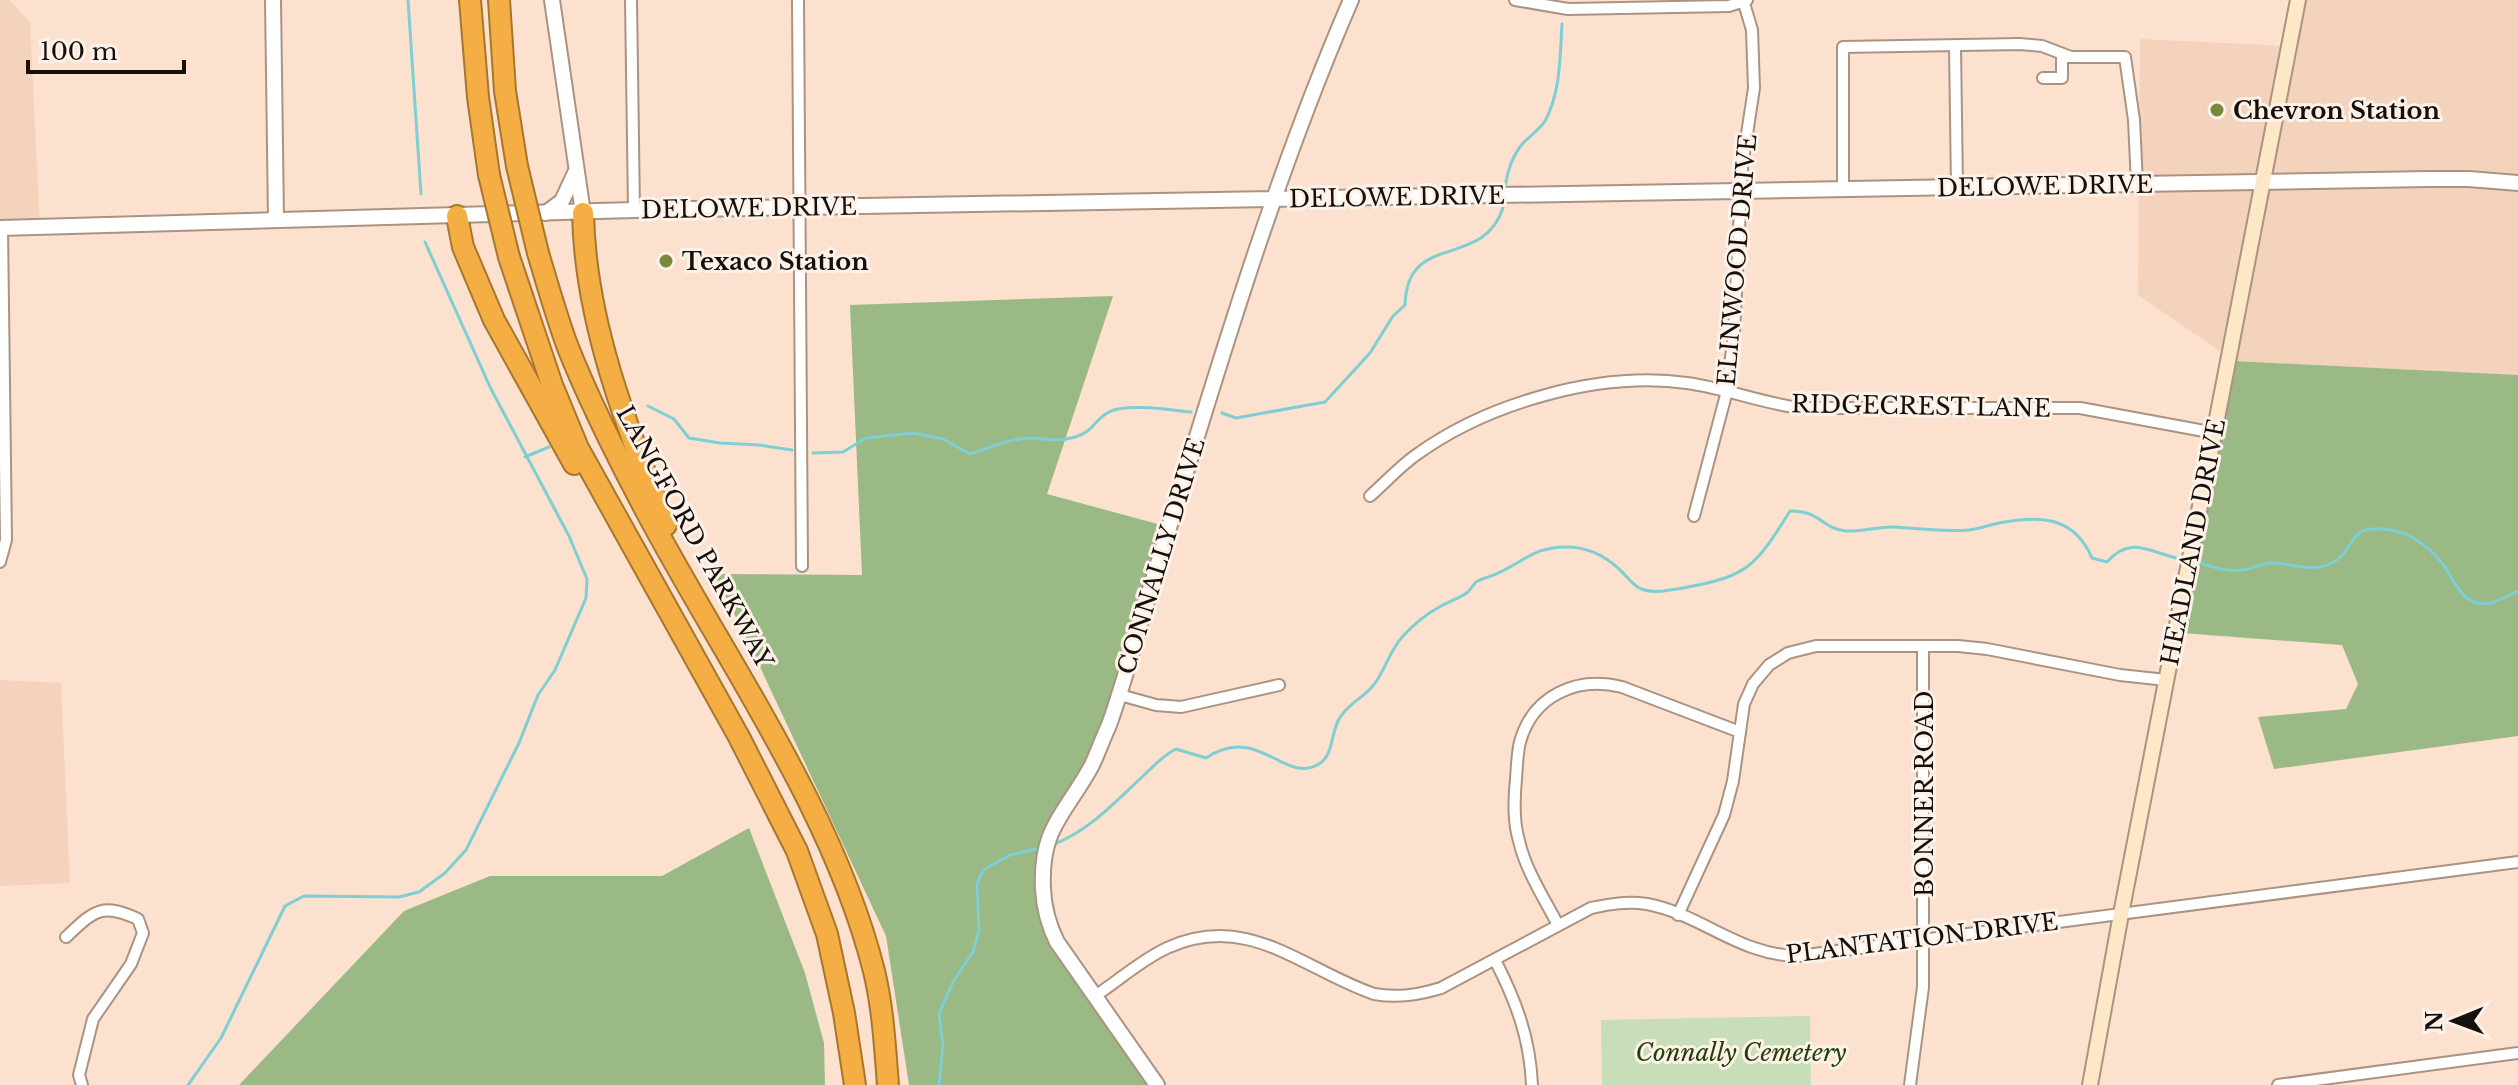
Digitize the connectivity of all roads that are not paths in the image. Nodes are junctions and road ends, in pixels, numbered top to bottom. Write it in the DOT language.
graph roads {
  1 [pos="273,0"];
  2 [pos="470,0"];
  3 [pos="499,0"];
  4 [pos="552,0"];
  5 [pos="631,0"];
  6 [pos="798,0"];
  7 [pos="1351,0"];
  8 [pos="1515,0"];
  9 [pos="2298,0"];
  10 [pos="1744,1"];
  11 [pos="1530,2"];
  12 [pos="1714,3"];
  13 [pos="1955,46"];
  14 [pos="2071,57"];
  15 [pos="2043,78"];
  16 [pos="576,168"];
  17 [pos="2263,182"];
  18 [pos="2518,183"];
  19 [pos="2137,184"];
  20 [pos="1957,188"];
  21 [pos="1843,190"];
  22 [pos="1740,192"];
  23 [pos="1275,200"];
  24 [pos="801,207"];
  25 [pos="634,210"];
  26 [pos="583,213"];
  27 [pos="546,214"];
  28 [pos="457,216"];
  29 [pos="276,220"];
  30 [pos="1,228"];
  31 [pos="2,391"];
  32 [pos="1727,391"];
  33 [pos="2215,433"];
  34 [pos="1370,496"];
  35 [pos="1694,516"];
  36 [pos="0,562"];
  37 [pos="641,564"];
  38 [pos="802,566"];
  39 [pos="691,588"];
  40 [pos="1923,646"];
  41 [pos="2166,680"];
  42 [pos="1279,685"];
  43 [pos="1120,695"];
  44 [pos="1740,732"];
  45 [pos="2518,862"];
  46 [pos="2121,914"];
  47 [pos="1678,915"];
  48 [pos="1558,925"];
  49 [pos="66,937"];
  50 [pos="1924,940"];
  51 [pos="1495,960"];
  52 [pos="1095,996"];
  53 [pos="2518,1053"];
  54 [pos="82,1085"];
  55 [pos="855,1085"];
  56 [pos="888,1085"];
  57 [pos="1157,1085"];
  58 [pos="1532,1085"];
  59 [pos="1910,1085"];
  60 [pos="2090,1085"];
  61 [pos="2278,1085"];
  1 -- 29 [label="street"];
  2 -- 37 [label="highway, bridge"];
  3 -- 39 [label="highway, LANGFORD PARKWAY, bridge"];
  4 -- 16 [label="street"];
  5 -- 25 [label="street"];
  6 -- 24 [label="street"];
  7 -- 23 [label="street, CONNALLY DRIVE"];
  8 -- 11 [label="street"];
  9 -- 17 [label="main road, HEADLAND DRIVE"];
  10 -- 12 [label="street"];
  10 -- 22 [label="street, ELINWOOD DRIVE"];
  11 -- 12 [label="street"];
  13 -- 14 [label="street"];
  13 -- 20 [label="street"];
  13 -- 21 [label="street"];
  14 -- 15 [label="street"];
  14 -- 19 [label="street"];
  16 -- 26 [label="street"];
  16 -- 27 [label="street"];
  17 -- 18 [label="street, DELOWE DRIVE"];
  17 -- 19 [label="street, DELOWE DRIVE"];
  17 -- 33 [label="main road, HEADLAND DRIVE"];
  19 -- 20 [label="street, DELOWE DRIVE"];
  20 -- 21 [label="street, DELOWE DRIVE"];
  21 -- 22 [label="street, DELOWE DRIVE"];
  22 -- 23 [label="street, DELOWE DRIVE"];
  22 -- 32 [label="street, ELINWOOD DRIVE"];
  23 -- 24 [label="street, DELOWE DRIVE"];
  23 -- 43 [label="street, CONNALLY DRIVE"];
  24 -- 25 [label="street, DELOWE DRIVE"];
  24 -- 38 [label="street"];
  25 -- 26 [label="street, DELOWE DRIVE"];
  26 -- 27 [label="street, DELOWE DRIVE"];
  26 -- 39 [label="highway"];
  27 -- 28 [label="street, DELOWE DRIVE"];
  28 -- 29 [label="street, DELOWE DRIVE"];
  28 -- 37 [label="highway"];
  29 -- 30 [label="street, DELOWE DRIVE"];
  30 -- 31 [label="street"];
  31 -- 36 [label="street"];
  32 -- 33 [label="street, RIDGECREST LANE"];
  32 -- 34 [label="street, RIDGECREST LANE"];
  32 -- 35 [label="street, ELINWOOD DRIVE"];
  33 -- 41 [label="main road, HEADLAND DRIVE"];
  37 -- 55 [label="highway"];
  39 -- 56 [label="highway, LANGFORD PARKWAY"];
  40 -- 41 [label="street"];
  40 -- 44 [label="street"];
  40 -- 50 [label="street, BONNER ROAD"];
  41 -- 46 [label="main road, HEADLAND DRIVE"];
  42 -- 43 [label="street"];
  43 -- 52 [label="street, CONNALLY DRIVE"];
  44 -- 47 [label="street"];
  44 -- 48 [label="street"];
  45 -- 46 [label="street, PLANTATION DRIVE"];
  46 -- 50 [label="street, PLANTATION DRIVE"];
  46 -- 60 [label="main road, HEADLAND DRIVE"];
  47 -- 48 [label="street, PLANTATION DRIVE"];
  47 -- 50 [label="street, PLANTATION DRIVE"];
  48 -- 51 [label="street, PLANTATION DRIVE"];
  49 -- 54 [label="street"];
  50 -- 59 [label="street, BONNER ROAD"];
  51 -- 52 [label="street, PLANTATION DRIVE"];
  51 -- 58 [label="street"];
  52 -- 57 [label="street, CONNALLY DRIVE"];
  53 -- 61 [label="street"];
}
